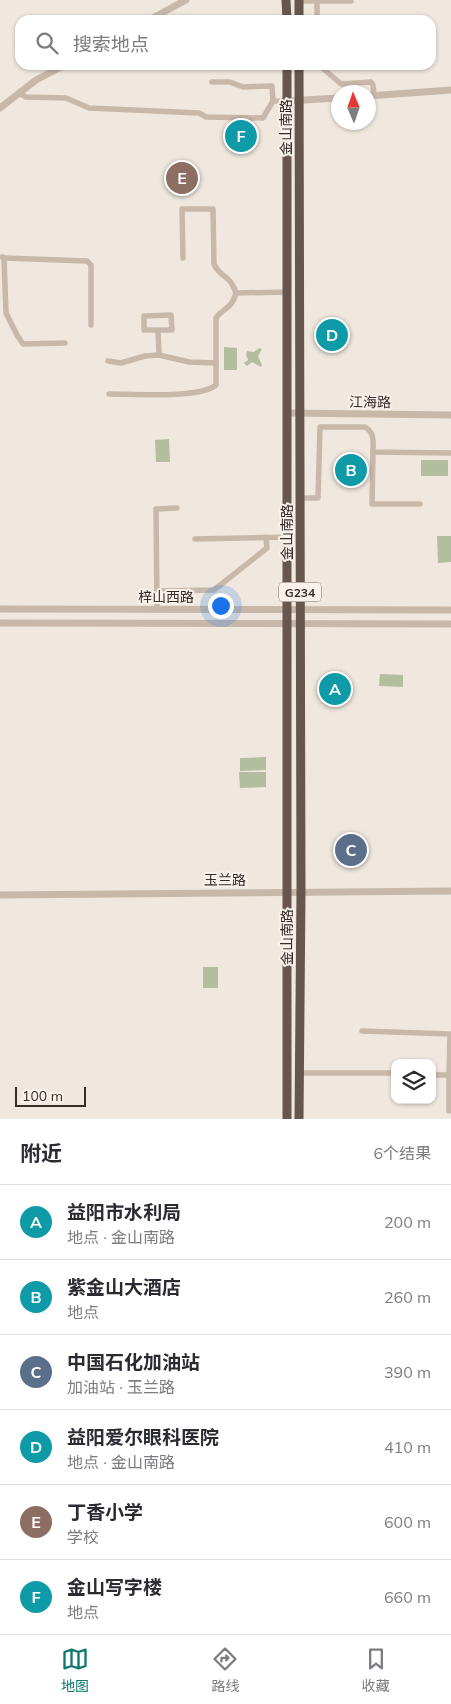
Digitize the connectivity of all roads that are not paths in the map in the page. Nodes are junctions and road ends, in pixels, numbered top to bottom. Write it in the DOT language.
graph roads {
  1 [pos="186,0"];
  2 [pos="286,0"];
  3 [pos="299,0"];
  4 [pos="317,0"];
  5 [pos="351,1"];
  6 [pos="158,15"];
  7 [pos="287,15"];
  8 [pos="299,15"];
  9 [pos="317,15"];
  10 [pos="55,70"];
  11 [pos="287,70"];
  12 [pos="300,70"];
  13 [pos="325,70"];
  14 [pos="212,82"];
  15 [pos="372,85"];
  16 [pos="451,90"];
  17 [pos="19,93"];
  18 [pos="376,95"];
  19 [pos="331,98"];
  20 [pos="300,100"];
  21 [pos="273,101"];
  22 [pos="288,101"];
  23 [pos="0,108"];
  24 [pos="2,257"];
  25 [pos="183,258"];
  26 [pos="288,292"];
  27 [pos="236,294"];
  28 [pos="91,325"];
  29 [pos="158,330"];
  30 [pos="65,343"];
  31 [pos="159,355"];
  32 [pos="108,360"];
  33 [pos="216,363"];
  34 [pos="109,394"];
  35 [pos="288,413"];
  36 [pos="300,413"];
  37 [pos="451,415"];
  38 [pos="372,452"];
  39 [pos="451,453"];
  40 [pos="300,498"];
  41 [pos="420,504"];
  42 [pos="177,508"];
  43 [pos="266,537"];
  44 [pos="288,537"];
  45 [pos="195,539"];
  46 [pos="157,591"];
  47 [pos="0,609"];
  48 [pos="128,609"];
  49 [pos="157,609"];
  50 [pos="212,609"];
  51 [pos="288,610"];
  52 [pos="300,610"];
  53 [pos="451,610"];
  54 [pos="0,623"];
  55 [pos="127,623"];
  56 [pos="212,624"];
  57 [pos="288,624"];
  58 [pos="300,624"];
  59 [pos="451,624"];
  60 [pos="451,891"];
  61 [pos="288,892"];
  62 [pos="301,892"];
  63 [pos="0,895"];
  64 [pos="288,959"];
  65 [pos="300,959"];
  66 [pos="362,1032"];
  67 [pos="300,1072"];
  68 [pos="391,1073"];
  69 [pos="436,1075"];
  70 [pos="449,1075"];
  71 [pos="287,1107"];
  72 [pos="299,1108"];
  73 [pos="449,1111"];
  74 [pos="287,1119"];
  75 [pos="299,1119"];
  1 -- 6 [label="street"];
  2 -- 7 [label="highway"];
  3 -- 4 [label="street"];
  3 -- 8 [label="highway"];
  4 -- 5 [label="street"];
  4 -- 9 [label="street"];
  10 -- 17 [label="street"];
  11 -- 22 [label="highway, 金山南路 / G234"];
  12 -- 20 [label="highway, 金山南路 / G234"];
  13 -- 15 [label="street"];
  14 -- 21 [label="street"];
  16 -- 18 [label="street"];
  17 -- 21 [label="street"];
  17 -- 23 [label="street"];
  19 -- 20 [label="street"];
  20 -- 22 [label="street"];
  20 -- 36 [label="highway, 金山南路 / G234"];
  21 -- 22 [label="street"];
  22 -- 26 [label="highway, 金山南路 / G234"];
  24 -- 28 [label="street"];
  24 -- 30 [label="street"];
  25 -- 27 [label="street"];
  26 -- 27 [label="street"];
  26 -- 35 [label="highway, 金山南路 / G234"];
  27 -- 33 [label="street"];
  29 -- 29 [label="street"];
  29 -- 31 [label="street"];
  31 -- 32 [label="street"];
  31 -- 33 [label="street"];
  33 -- 34 [label="street"];
  35 -- 36 [label="street, 江海路"];
  35 -- 44 [label="highway, 金山南路 / G234"];
  36 -- 37 [label="street, 江海路"];
  36 -- 40 [label="highway, 金山南路 / G234"];
  38 -- 39 [label="street"];
  38 -- 40 [label="street"];
  38 -- 41 [label="street"];
  40 -- 52 [label="highway, 金山南路 / G234"];
  42 -- 46 [label="street"];
  43 -- 44 [label="street"];
  43 -- 45 [label="street"];
  43 -- 46 [label="street"];
  44 -- 51 [label="highway, 金山南路 / G234"];
  46 -- 49 [label="street"];
  47 -- 48 [label="street, 梓山西路"];
  48 -- 49 [label="street, 梓山西路"];
  48 -- 55 [label="street"];
  49 -- 50 [label="street, 梓山西路"];
  50 -- 51 [label="street, 梓山西路"];
  50 -- 56 [label="street"];
  51 -- 52 [label="street, 梓山西路"];
  51 -- 57 [label="highway, 金山南路 / G234"];
  52 -- 53 [label="street, 梓山西路"];
  52 -- 58 [label="highway, 金山南路 / G234"];
  54 -- 55 [label="street, 梓山西路"];
  55 -- 56 [label="street, 梓山西路"];
  56 -- 57 [label="street, 梓山西路"];
  57 -- 58 [label="street, 梓山西路"];
  57 -- 61 [label="highway, 金山南路 / G234"];
  58 -- 59 [label="street, 梓山西路"];
  58 -- 62 [label="highway, 金山南路 / G234"];
  60 -- 62 [label="street, 玉兰路"];
  61 -- 62 [label="street, 玉兰路"];
  61 -- 63 [label="street, 玉兰路"];
  61 -- 64 [label="highway, 金山南路 / G234"];
  62 -- 65 [label="highway, 金山南路 / G234"];
  64 -- 65 [label="highway"];
  64 -- 71 [label="highway, 金山南路 / G234"];
  65 -- 67 [label="highway, 金山南路 / G234"];
  66 -- 70 [label="street"];
  67 -- 68 [label="street"];
  67 -- 72 [label="highway, 金山南路 / G234"];
  69 -- 70 [label="street"];
  70 -- 73 [label="street"];
  71 -- 72 [label="highway"];
  71 -- 74 [label="highway, 金山南路 / G234"];
  72 -- 75 [label="highway, 金山南路 / G234"];
}
